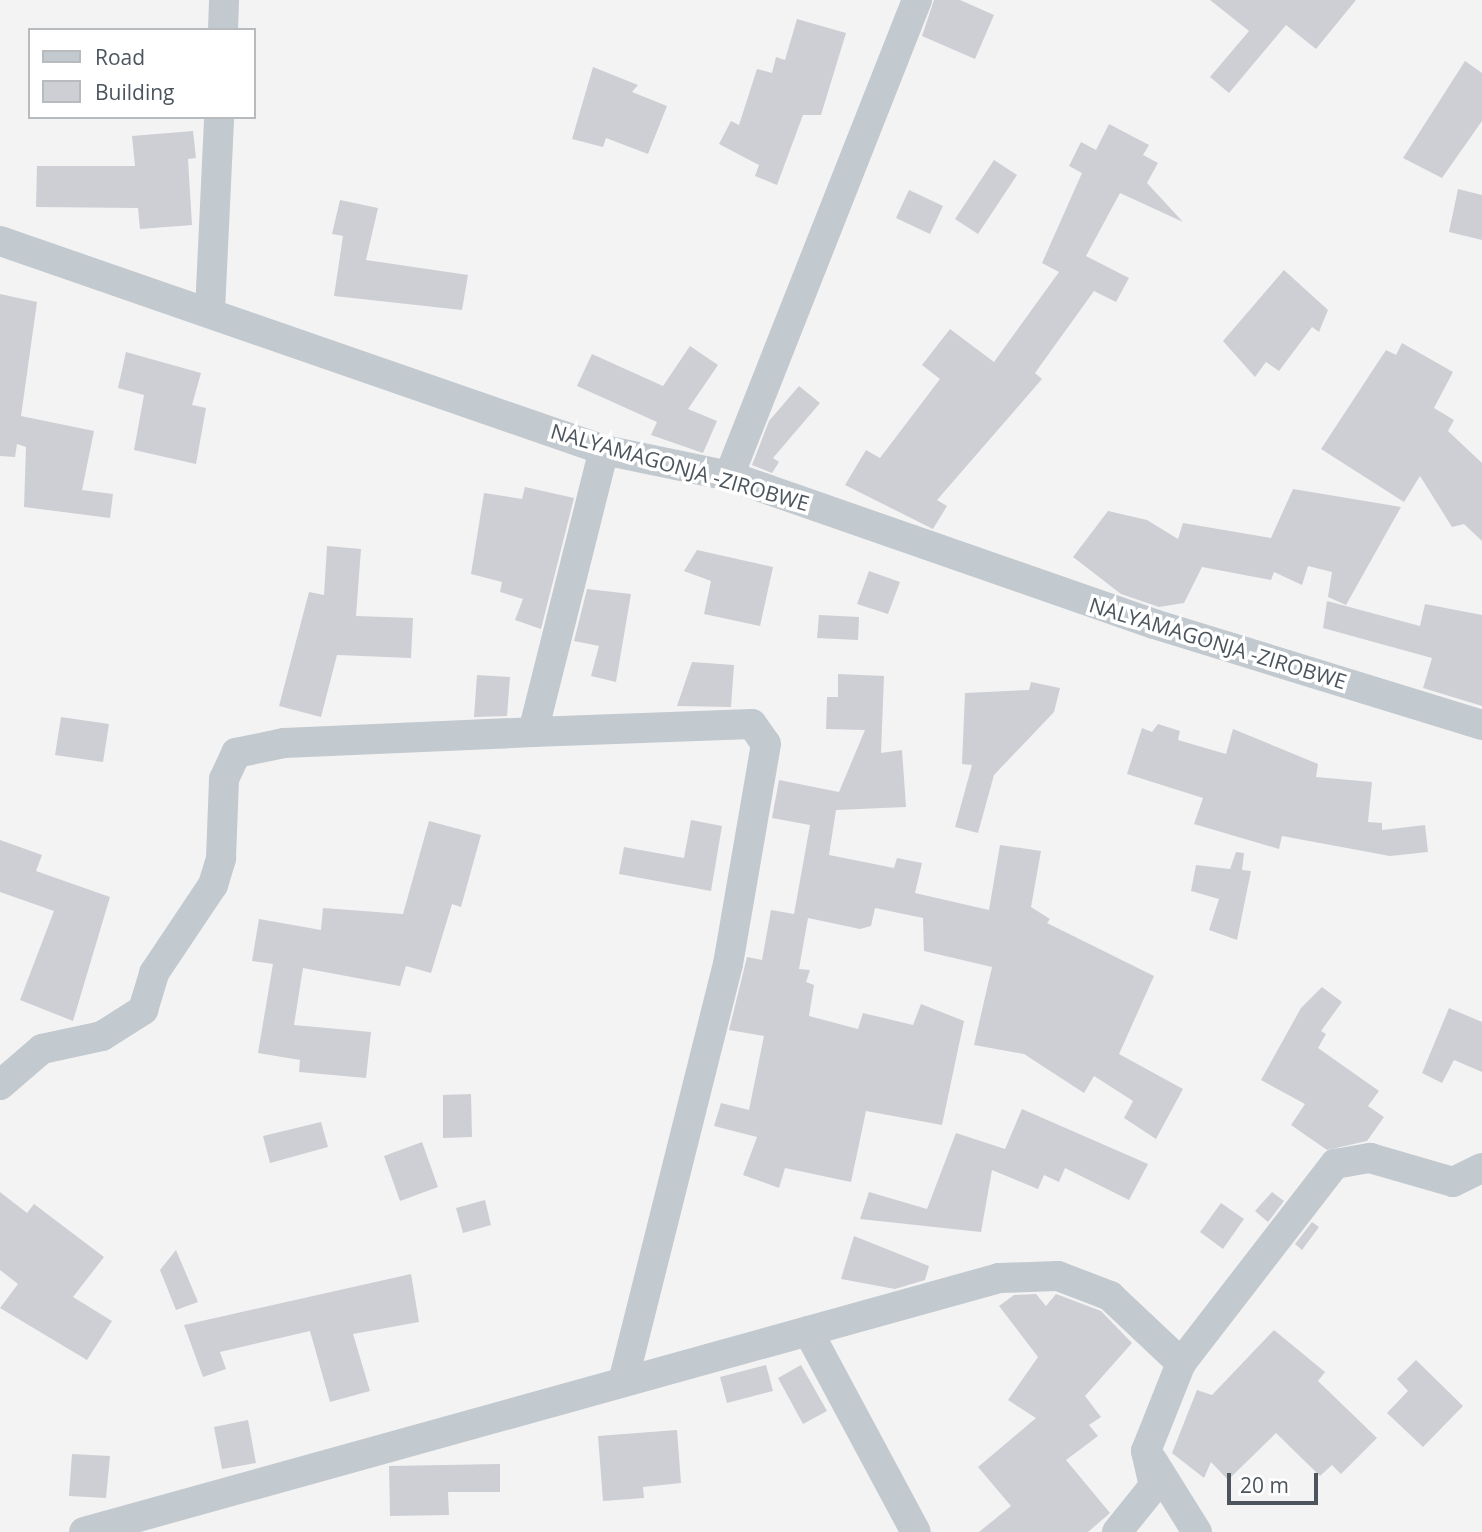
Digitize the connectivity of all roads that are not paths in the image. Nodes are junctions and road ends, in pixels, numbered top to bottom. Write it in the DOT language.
graph roads {
  1 [pos="224,0"];
  2 [pos="918,0"];
  3 [pos="223,28"];
  4 [pos="219,119"];
  5 [pos="0,240"];
  6 [pos="210,311"];
  7 [pos="604,450"];
  8 [pos="729,477"];
  9 [pos="1482,725"];
  10 [pos="533,732"];
  11 [pos="0,1084"];
  12 [pos="1482,1168"];
  13 [pos="808,1331"];
  14 [pos="1181,1363"];
  15 [pos="624,1379"];
  16 [pos="1146,1451"];
  17 [pos="84,1532"];
  18 [pos="916,1532"];
  19 [pos="1117,1532"];
  20 [pos="1197,1532"];
  1 -- 3 [label="street"];
  2 -- 8 [label="street"];
  4 -- 6 [label="street"];
  5 -- 6 [label="street, NALYAMAGONJA -ZIROBWE"];
  6 -- 7 [label="street, NALYAMAGONJA -ZIROBWE"];
  7 -- 8 [label="street, NALYAMAGONJA -ZIROBWE"];
  7 -- 10 [label="street"];
  8 -- 9 [label="street, NALYAMAGONJA -ZIROBWE"];
  10 -- 11 [label="street"];
  10 -- 15 [label="street"];
  12 -- 14 [label="street"];
  13 -- 14 [label="street"];
  13 -- 15 [label="street"];
  13 -- 18 [label="street"];
  14 -- 16 [label="street"];
  15 -- 17 [label="street"];
  16 -- 19 [label="street"];
  16 -- 20 [label="street"];
}
